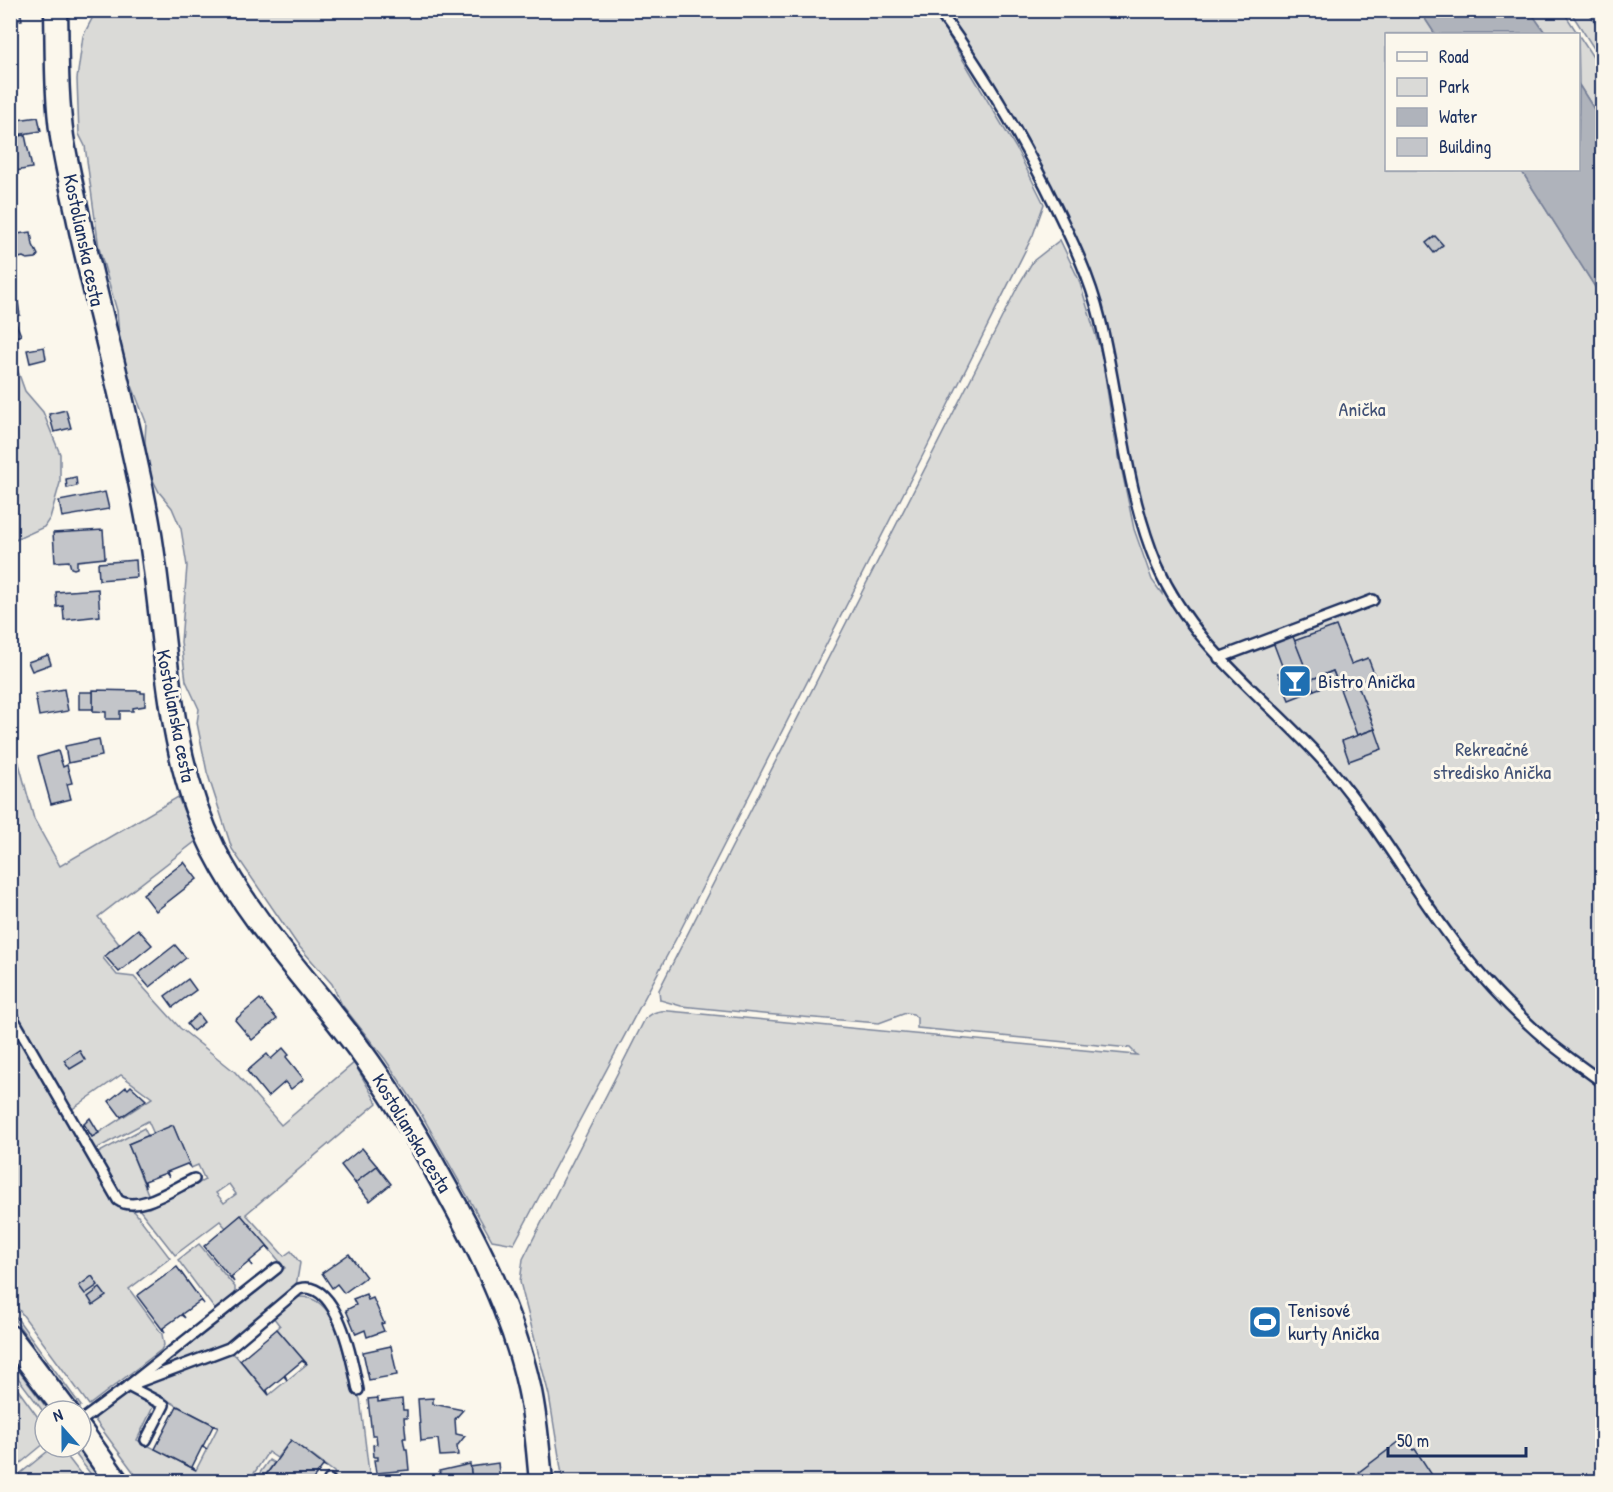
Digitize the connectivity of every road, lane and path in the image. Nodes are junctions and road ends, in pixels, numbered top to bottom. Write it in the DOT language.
graph roads {
  1 [pos="56,10"];
  2 [pos="938,10"];
  3 [pos="1373,600"];
  4 [pos="1219,658"];
  5 [pos="10,1013"];
  6 [pos="1602,1082"];
  7 [pos="194,1179"];
  8 [pos="277,1268"];
  9 [pos="10,1337"];
  10 [pos="128,1386"];
  11 [pos="358,1390"];
  12 [pos="57,1399"];
  13 [pos="93,1412"];
  14 [pos="146,1440"];
  15 [pos="93,1448"];
  16 [pos="117,1482"];
  17 [pos="541,1482"];
  1 -- 17 [label="street, Kostolianska cesta"];
  2 -- 4 [label="lane"];
  3 -- 4 [label="lane"];
  4 -- 6 [label="lane"];
  5 -- 7 [label="lane"];
  8 -- 10 [label="lane"];
  9 -- 12 [label="street"];
  10 -- 11 [label="lane"];
  10 -- 13 [label="lane"];
  10 -- 14 [label="lane"];
  15 -- 16 [label="street"];
}
